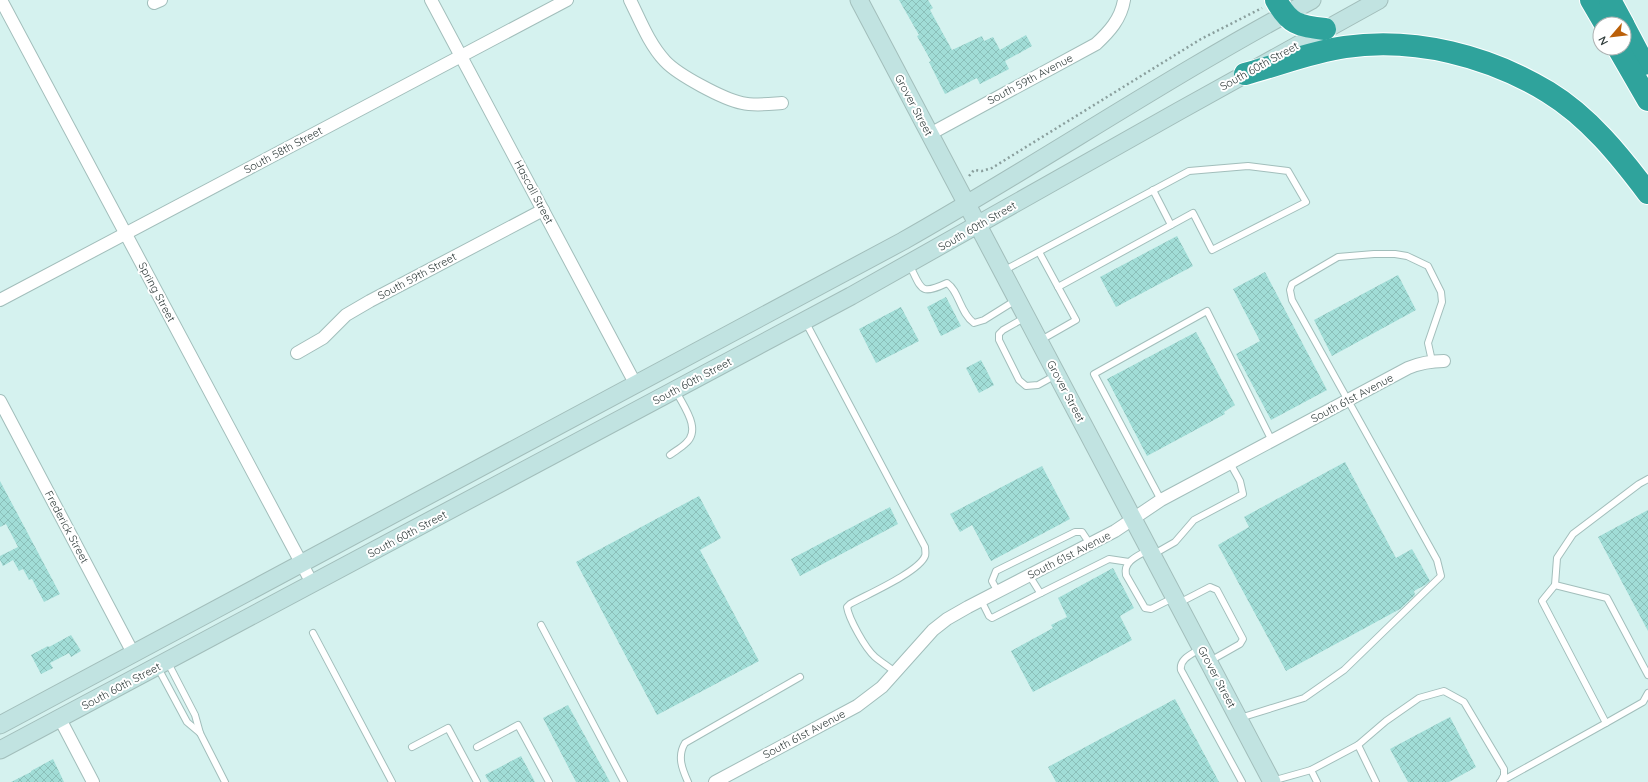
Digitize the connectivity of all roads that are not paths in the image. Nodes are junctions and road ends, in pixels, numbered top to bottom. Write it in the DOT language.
graph roads {
  1 [pos="1,0"];
  2 [pos="431,0"];
  3 [pos="567,0"];
  4 [pos="630,0"];
  5 [pos="858,0"];
  6 [pos="1124,0"];
  7 [pos="1312,0"];
  8 [pos="1379,0"];
  9 [pos="1591,0"];
  10 [pos="1610,0"];
  11 [pos="1280,6"];
  12 [pos="1600,16"];
  13 [pos="1618,16"];
  14 [pos="1325,29"];
  15 [pos="1632,42"];
  16 [pos="461,56"];
  17 [pos="1623,56"];
  18 [pos="1648,72"];
  19 [pos="1245,74"];
  20 [pos="1648,100"];
  21 [pos="782,103"];
  22 [pos="930,134"];
  23 [pos="1153,190"];
  24 [pos="1648,194"];
  25 [pos="967,205"];
  26 [pos="543,210"];
  27 [pos="978,225"];
  28 [pos="1172,225"];
  29 [pos="125,233"];
  30 [pos="1039,252"];
  31 [pos="909,264"];
  32 [pos="1003,271"];
  33 [pos="1058,287"];
  34 [pos="0,300"];
  35 [pos="1018,300"];
  36 [pos="764,316"];
  37 [pos="1027,317"];
  38 [pos="805,320"];
  39 [pos="1040,341"];
  40 [pos="297,353"];
  41 [pos="1438,361"];
  42 [pos="1057,375"];
  43 [pos="636,385"];
  44 [pos="675,390"];
  45 [pos="0,401"];
  46 [pos="1348,401"];
  47 [pos="1272,441"];
  48 [pos="670,455"];
  49 [pos="1230,463"];
  50 [pos="1648,479"];
  51 [pos="1161,500"];
  52 [pos="1133,519"];
  53 [pos="1090,544"];
  54 [pos="1151,552"];
  55 [pos="1129,562"];
  56 [pos="301,564"];
  57 [pos="1029,575"];
  58 [pos="312,584"];
  59 [pos="1555,585"];
  60 [pos="998,592"];
  61 [pos="1041,593"];
  62 [pos="981,600"];
  63 [pos="1176,601"];
  64 [pos="541,625"];
  65 [pos="313,634"];
  66 [pos="133,653"];
  67 [pos="1205,655"];
  68 [pos="162,664"];
  69 [pos="895,672"];
  70 [pos="1648,675"];
  71 [pos="800,677"];
  72 [pos="1648,693"];
  73 [pos="1238,718"];
  74 [pos="60,719"];
  75 [pos="1606,723"];
  76 [pos="0,725"];
  77 [pos="200,733"];
  78 [pos="1358,745"];
  79 [pos="412,747"];
  80 [pos="477,747"];
  81 [pos="0,750"];
  82 [pos="1311,770"];
  83 [pos="93,782"];
  84 [pos="225,782"];
  85 [pos="392,782"];
  86 [pos="477,782"];
  87 [pos="549,782"];
  88 [pos="624,782"];
  89 [pos="688,782"];
  90 [pos="715,782"];
  91 [pos="1242,782"];
  92 [pos="1271,782"];
  93 [pos="1318,782"];
  94 [pos="1376,782"];
  95 [pos="1500,782"];
  1 -- 29 [label="street, Spring Street"];
  2 -- 16 [label="street, Hascall Street"];
  3 -- 16 [label="street, South 58th Street"];
  4 -- 21 [label="street"];
  5 -- 22 [label="main road, Grover Street"];
  6 -- 22 [label="street, South 59th Avenue"];
  7 -- 11 [label="main road, South 60th Street"];
  8 -- 14 [label="main road, South 60th Street"];
  9 -- 12 [label="highway"];
  10 -- 13 [label="highway"];
  11 -- 14 [label="highway"];
  11 -- 25 [label="main road, South 60th Street"];
  14 -- 19 [label="main road, South 60th Street"];
  15 -- 18 [label="highway"];
  16 -- 26 [label="street, Hascall Street"];
  16 -- 29 [label="street, South 58th Street"];
  17 -- 20 [label="highway"];
  19 -- 24 [label="highway"];
  19 -- 27 [label="main road, South 60th Street"];
  22 -- 25 [label="main road, Grover Street"];
  23 -- 28 [label="lane"];
  23 -- 28 [label="lane"];
  23 -- 30 [label="lane"];
  25 -- 27 [label="main road, Grover Street"];
  25 -- 36 [label="main road, South 60th Street"];
  26 -- 40 [label="street, South 59th Street"];
  26 -- 43 [label="street, Hascall Street"];
  27 -- 31 [label="main road, South 60th Street"];
  27 -- 32 [label="main road, Grover Street"];
  28 -- 33 [label="lane"];
  29 -- 34 [label="street, South 58th Street"];
  29 -- 56 [label="street, Spring Street"];
  30 -- 32 [label="lane"];
  30 -- 33 [label="lane"];
  31 -- 35 [label="lane"];
  31 -- 38 [label="main road, South 60th Street"];
  32 -- 35 [label="main road, Grover Street"];
  33 -- 39 [label="lane"];
  35 -- 37 [label="main road, Grover Street"];
  36 -- 43 [label="main road, South 60th Street"];
  36 -- 44 [label="main road"];
  37 -- 39 [label="main road, Grover Street"];
  37 -- 42 [label="lane"];
  38 -- 44 [label="main road, South 60th Street"];
  38 -- 69 [label="lane"];
  39 -- 42 [label="main road, Grover Street"];
  41 -- 46 [label="street, South 61st Avenue"];
  41 -- 46 [label="lane"];
  42 -- 52 [label="main road, Grover Street"];
  43 -- 56 [label="main road, South 60th Street"];
  44 -- 48 [label="lane"];
  44 -- 58 [label="main road, South 60th Street"];
  45 -- 66 [label="street, Frederick Street"];
  46 -- 47 [label="street, South 61st Avenue"];
  46 -- 73 [label="lane"];
  47 -- 49 [label="street, South 61st Avenue"];
  47 -- 51 [label="lane"];
  49 -- 51 [label="street, South 61st Avenue"];
  49 -- 54 [label="lane"];
  50 -- 59 [label="lane"];
  51 -- 52 [label="street, South 61st Avenue"];
  52 -- 53 [label="street, South 61st Avenue"];
  52 -- 54 [label="main road, Grover Street"];
  53 -- 57 [label="street, South 61st Avenue"];
  53 -- 60 [label="lane"];
  54 -- 55 [label="lane"];
  54 -- 63 [label="main road, Grover Street"];
  55 -- 61 [label="lane"];
  55 -- 63 [label="lane"];
  56 -- 58 [label="street, Spring Street"];
  56 -- 66 [label="main road, South 60th Street"];
  57 -- 60 [label="street, South 61st Avenue"];
  57 -- 61 [label="lane"];
  58 -- 68 [label="main road, South 60th Street"];
  59 -- 70 [label="lane"];
  59 -- 75 [label="lane"];
  60 -- 62 [label="street, South 61st Avenue"];
  61 -- 62 [label="lane"];
  62 -- 69 [label="street, South 61st Avenue"];
  63 -- 67 [label="main road, Grover Street"];
  63 -- 67 [label="lane"];
  64 -- 88 [label="lane"];
  65 -- 85 [label="lane"];
  66 -- 76 [label="main road, South 60th Street"];
  67 -- 73 [label="main road, Grover Street"];
  67 -- 91 [label="lane"];
  68 -- 74 [label="main road, South 60th Street"];
  68 -- 77 [label="lane"];
  68 -- 77 [label="lane"];
  69 -- 90 [label="street, South 61st Avenue"];
  71 -- 89 [label="lane"];
  72 -- 75 [label="lane"];
  73 -- 92 [label="main road, Grover Street"];
  74 -- 81 [label="main road, South 60th Street"];
  74 -- 83 [label="street"];
  75 -- 95 [label="lane"];
  77 -- 84 [label="lane"];
  78 -- 82 [label="lane"];
  78 -- 94 [label="lane"];
  78 -- 95 [label="lane"];
  79 -- 86 [label="lane"];
  80 -- 87 [label="lane"];
  82 -- 92 [label="lane"];
  82 -- 93 [label="lane"];
}
